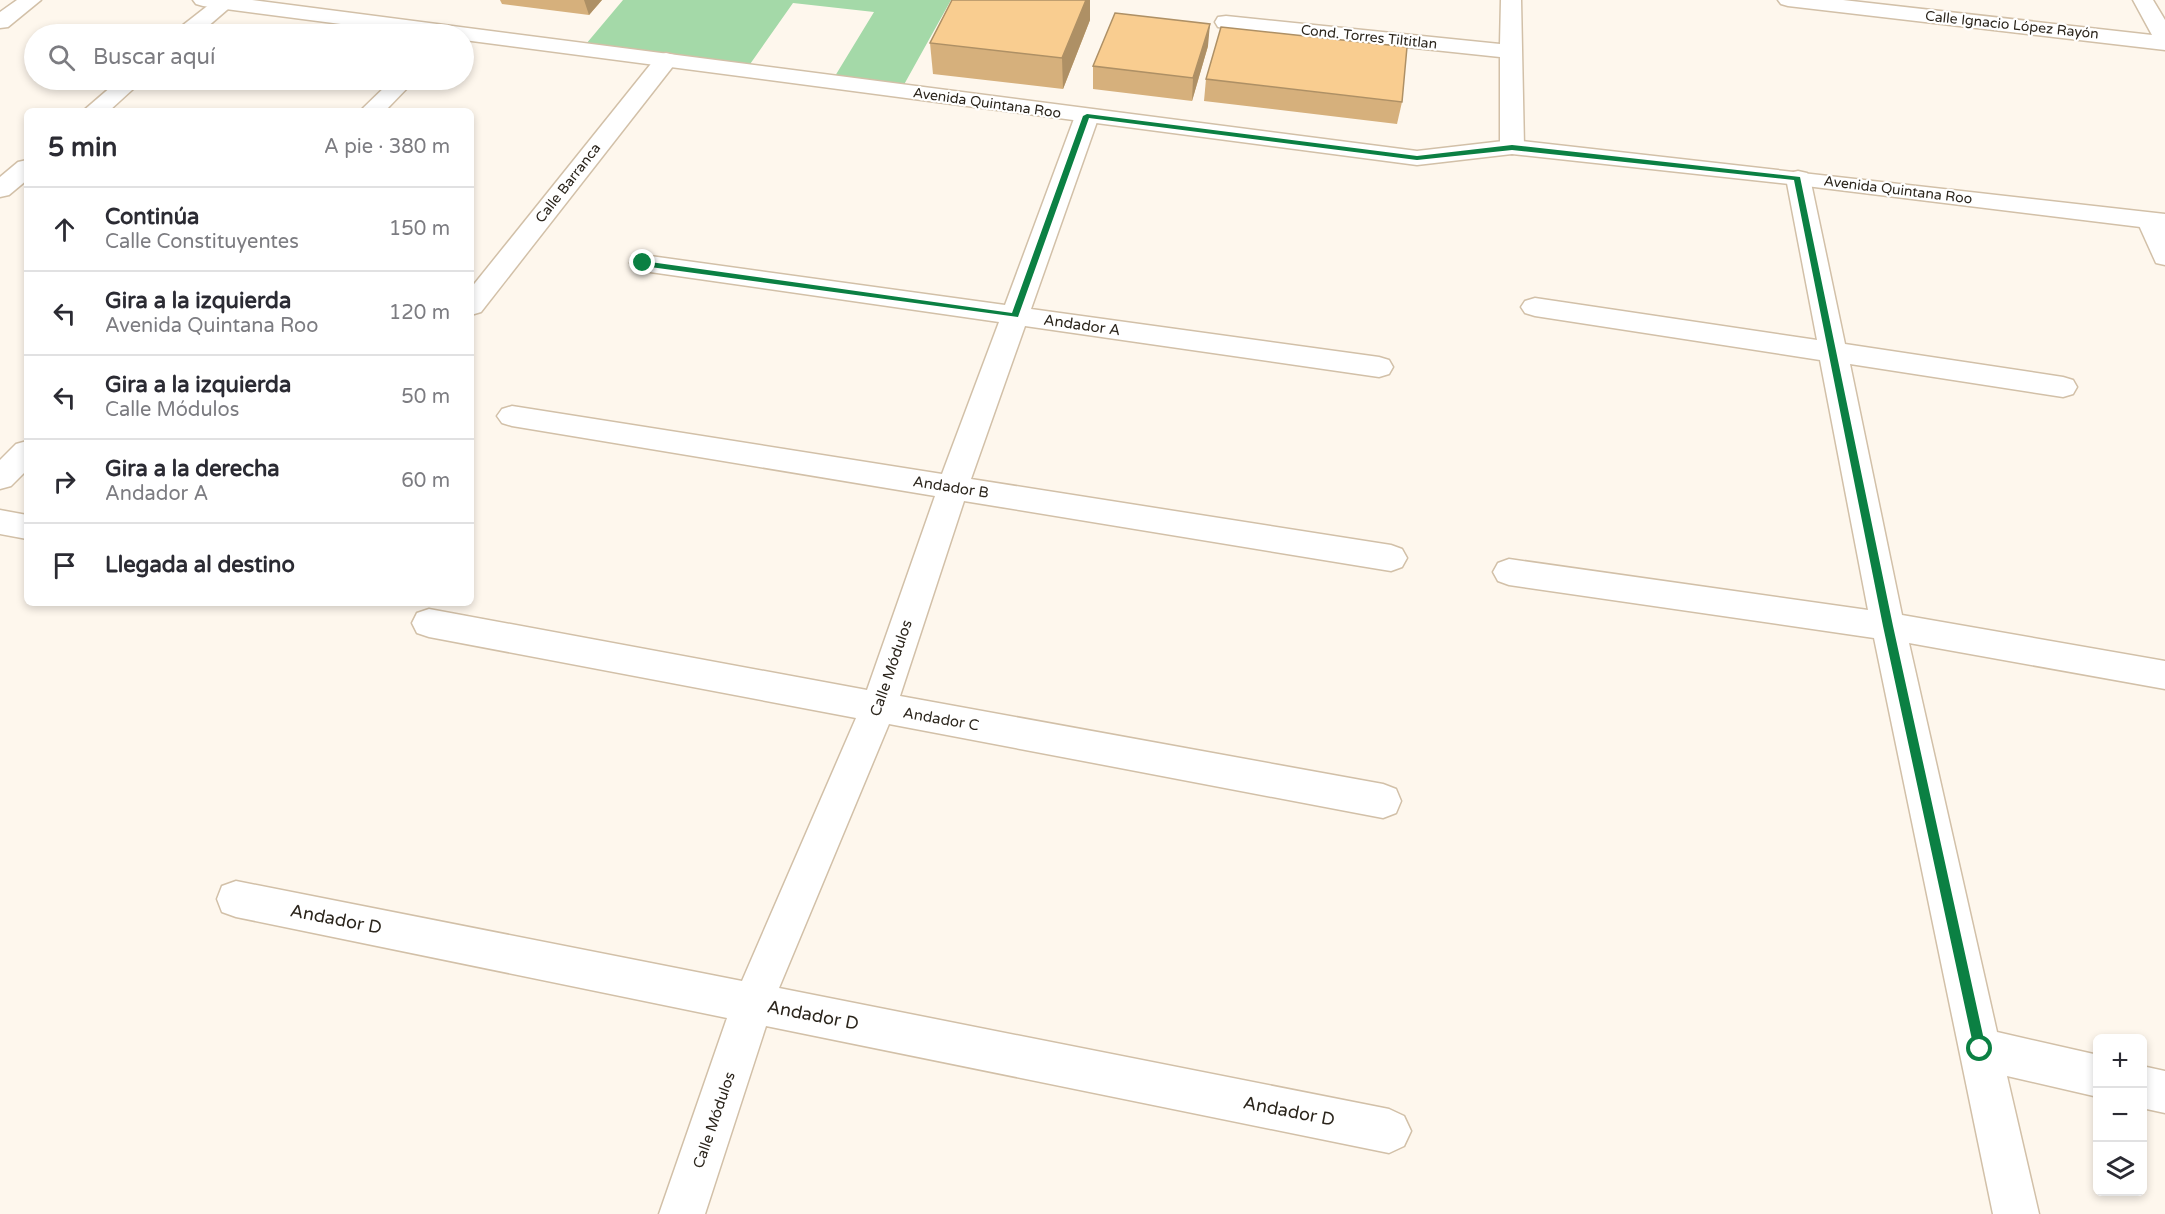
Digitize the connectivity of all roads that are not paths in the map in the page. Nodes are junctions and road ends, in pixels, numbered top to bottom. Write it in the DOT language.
graph roads {
  1 [pos="32,0"];
  2 [pos="1512,0"];
  3 [pos="1788,0"];
  4 [pos="2143,0"];
  5 [pos="213,2"];
  6 [pos="1824,2"];
  7 [pos="0,22"];
  8 [pos="1226,22"];
  9 [pos="194,24"];
  10 [pos="377,24"];
  11 [pos="474,37"];
  12 [pos="2165,40"];
  13 [pos="1512,52"];
  14 [pos="666,60"];
  15 [pos="120,90"];
  16 [pos="394,90"];
  17 [pos="99,108"];
  18 [pos="375,108"];
  19 [pos="1087,116"];
  20 [pos="1512,147"];
  21 [pos="24,170"];
  22 [pos="1798,178"];
  23 [pos="0,190"];
  24 [pos="2158,221"];
  25 [pos="2165,257"];
  26 [pos="643,263"];
  27 [pos="474,302"];
  28 [pos="1535,307"];
  29 [pos="1015,316"];
  30 [pos="1832,350"];
  31 [pos="1379,367"];
  32 [pos="2063,387"];
  33 [pos="512,416"];
  34 [pos="24,455"];
  35 [pos="0,478"];
  36 [pos="953,487"];
  37 [pos="0,522"];
  38 [pos="24,526"];
  39 [pos="1391,558"];
  40 [pos="1509,572"];
  41 [pos="429,623"];
  42 [pos="1888,626"];
  43 [pos="2165,675"];
  44 [pos="878,708"];
  45 [pos="1383,801"];
  46 [pos="236,899"];
  47 [pos="753,1003"];
  48 [pos="1980,1049"];
  49 [pos="2093,1075"];
  50 [pos="2147,1088"];
  51 [pos="2165,1092"];
  52 [pos="1389,1131"];
  53 [pos="682,1214"];
  54 [pos="2016,1214"];
  1 -- 7 [label="street"];
  2 -- 13 [label="street"];
  3 -- 6 [label="street, Calle Ignacio López Rayón"];
  4 -- 12 [label="street"];
  5 -- 9 [label="street"];
  5 -- 10 [label="street, Avenida Quintana Roo"];
  6 -- 12 [label="street, Calle Ignacio López Rayón"];
  8 -- 13 [label="street, Cond. Torres Tiltitlan"];
  11 -- 14 [label="street, Avenida Quintana Roo"];
  13 -- 20 [label="street"];
  14 -- 19 [label="street, Avenida Quintana Roo"];
  14 -- 27 [label="street, Calle Barranca"];
  15 -- 17 [label="street"];
  16 -- 18 [label="street"];
  19 -- 20 [label="street, Avenida Quintana Roo"];
  19 -- 29 [label="street, Calle Módulos"];
  20 -- 22 [label="street, Avenida Quintana Roo"];
  21 -- 23 [label="street"];
  22 -- 24 [label="street, Avenida Quintana Roo"];
  22 -- 30 [label="street"];
  24 -- 25 [label="street"];
  26 -- 29 [label="street, Andador A"];
  28 -- 30 [label="street"];
  29 -- 31 [label="street, Andador A"];
  29 -- 36 [label="street, Calle Módulos"];
  30 -- 32 [label="street"];
  30 -- 42 [label="street"];
  33 -- 36 [label="street, Andador B"];
  34 -- 35 [label="street"];
  36 -- 39 [label="street, Andador B"];
  36 -- 44 [label="street, Calle Módulos"];
  37 -- 38 [label="street"];
  40 -- 42 [label="street"];
  41 -- 44 [label="street, Andador C"];
  42 -- 43 [label="street"];
  42 -- 48 [label="street"];
  44 -- 45 [label="street, Andador C"];
  44 -- 47 [label="street, Calle Módulos"];
  46 -- 47 [label="street, Andador D"];
  47 -- 52 [label="street, Andador D"];
  47 -- 53 [label="street, Calle Módulos"];
  48 -- 49 [label="street"];
  48 -- 54 [label="street"];
  50 -- 51 [label="street"];
}
